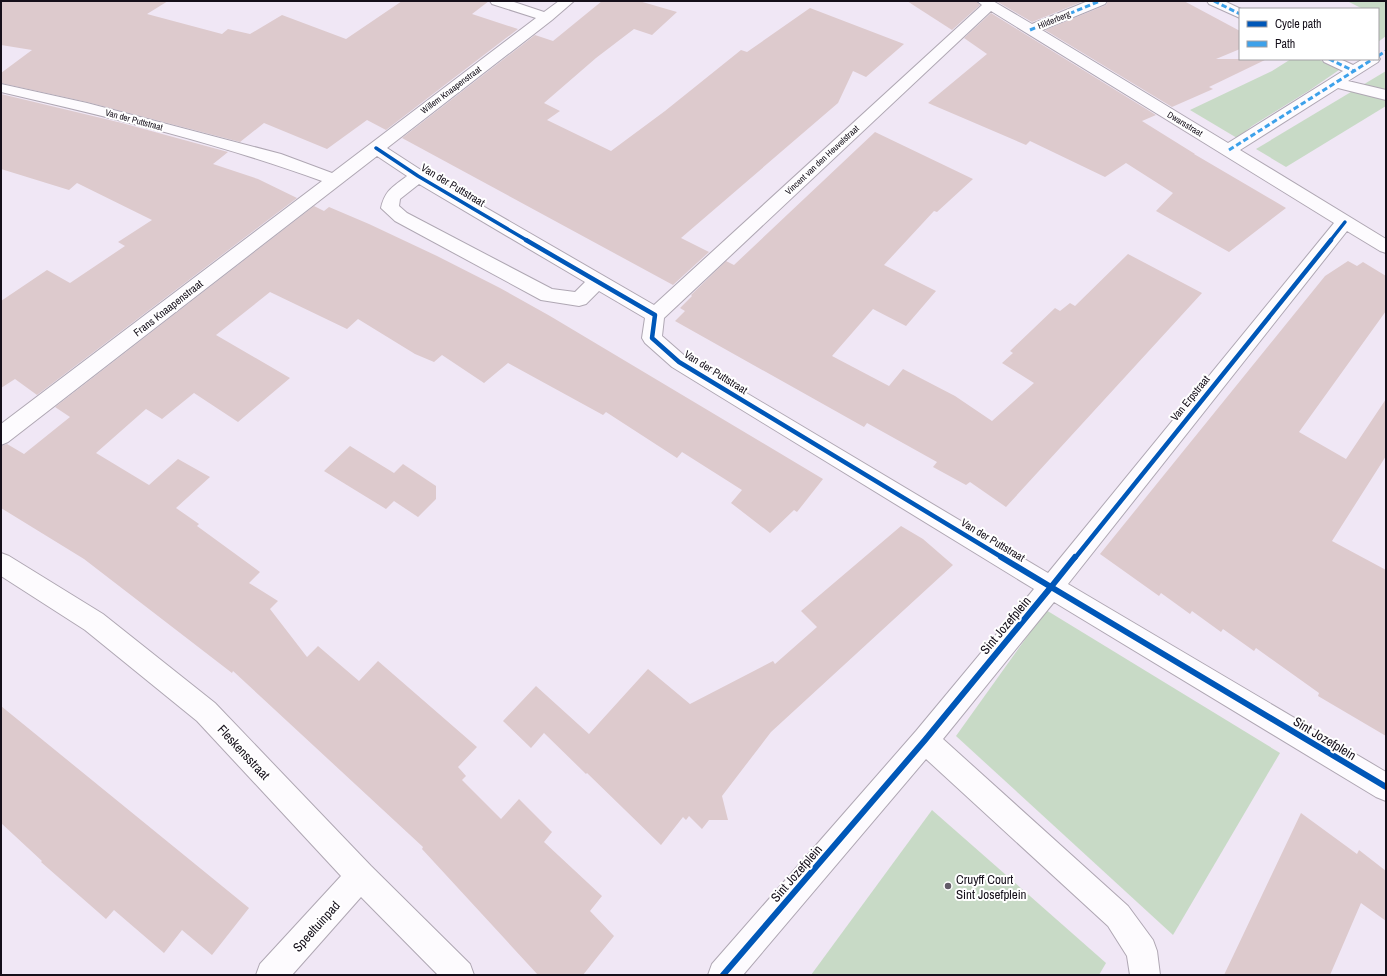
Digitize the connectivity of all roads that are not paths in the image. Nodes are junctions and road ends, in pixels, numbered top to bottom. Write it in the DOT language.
graph roads {
  1 [pos="497,1"];
  2 [pos="567,1"];
  3 [pos="1100,1"];
  4 [pos="1214,1"];
  5 [pos="987,3"];
  6 [pos="1239,14"];
  7 [pos="547,17"];
  8 [pos="1030,30"];
  9 [pos="1331,60"];
  10 [pos="1371,60"];
  11 [pos="1354,71"];
  12 [pos="1336,82"];
  13 [pos="1,88"];
  14 [pos="1386,95"];
  15 [pos="376,148"];
  16 [pos="1229,150"];
  17 [pos="418,176"];
  18 [pos="334,179"];
  19 [pos="1345,222"];
  20 [pos="1386,247"];
  21 [pos="597,282"];
  22 [pos="655,315"];
  23 [pos="1,436"];
  24 [pos="1,563"];
  25 [pos="1051,587"];
  26 [pos="924,740"];
  27 [pos="1386,787"];
  28 [pos="361,876"];
  29 [pos="271,975"];
  30 [pos="458,975"];
  31 [pos="722,975"];
  32 [pos="1145,975"];
  1 -- 7 [label="street"];
  2 -- 7 [label="street, Willem Knaapenstraat"];
  3 -- 8 [label="street, Hilderberg"];
  4 -- 6 [label="street"];
  5 -- 8 [label="street, Dwarsstraat"];
  5 -- 22 [label="street, Vincent van den Heuvelstraat"];
  7 -- 15 [label="street, Willem Knaapenstraat"];
  8 -- 16 [label="street, Dwarsstraat"];
  9 -- 11 [label="street"];
  10 -- 11 [label="street"];
  11 -- 12 [label="street"];
  12 -- 14 [label="street"];
  12 -- 16 [label="street"];
  13 -- 18 [label="street, Van der Puttstraat"];
  15 -- 17 [label="street, Van der Puttstraat"];
  15 -- 18 [label="street, Willem Knaapenstraat"];
  16 -- 19 [label="street, Dwarsstraat"];
  17 -- 21 [label="street, Van der Puttstraat"];
  17 -- 21 [label="street, Van der Puttstraat"];
  18 -- 23 [label="street, Frans Knaapenstraat"];
  19 -- 20 [label="street, Dwarsstraat"];
  19 -- 25 [label="street, Van Erpstraat"];
  21 -- 22 [label="street, Van der Puttstraat"];
  22 -- 25 [label="street, Van der Puttstraat"];
  24 -- 28 [label="street, Fleskensstraat"];
  25 -- 26 [label="street, Sint Jozefplein"];
  25 -- 27 [label="street, Sint Jozefplein"];
  26 -- 31 [label="street, Sint Jozefplein"];
  26 -- 32 [label="street"];
  28 -- 29 [label="street, Speeltuinpad"];
  28 -- 30 [label="street, Fleskensstraat"];
}
